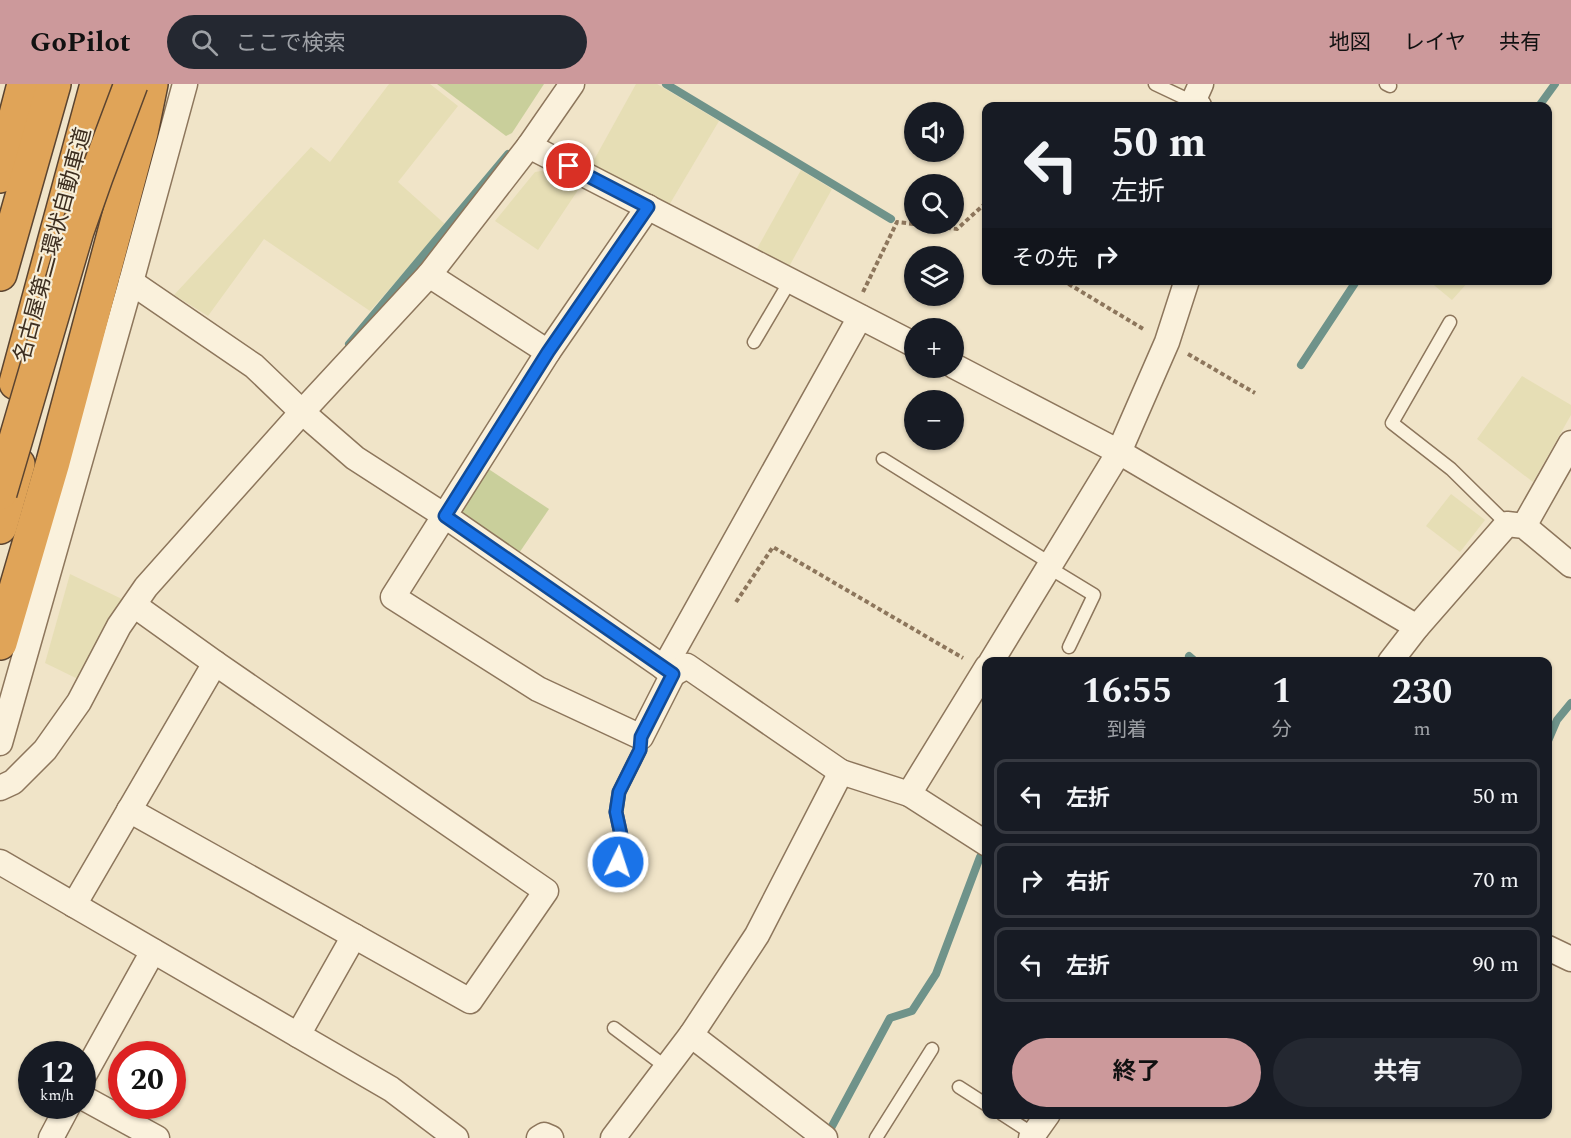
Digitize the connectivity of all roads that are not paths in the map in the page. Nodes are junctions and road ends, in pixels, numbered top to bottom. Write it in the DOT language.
graph roads {
  1 [pos="3,84"];
  2 [pos="24,84"];
  3 [pos="54,84"];
  4 [pos="97,84"];
  5 [pos="124,84"];
  6 [pos="131,84"];
  7 [pos="151,84"];
  8 [pos="185,84"];
  9 [pos="572,84"];
  10 [pos="1155,84"];
  11 [pos="0,94"];
  12 [pos="1198,98"];
  13 [pos="529,146"];
  14 [pos="0,176"];
  15 [pos="648,207"];
  16 [pos="0,274"];
  17 [pos="429,275"];
  18 [pos="790,280"];
  19 [pos="131,282"];
  20 [pos="1184,285"];
  21 [pos="857,315"];
  22 [pos="1450,322"];
  23 [pos="904,339"];
  24 [pos="754,342"];
  25 [pos="548,352"];
  26 [pos="964,371"];
  27 [pos="302,412"];
  28 [pos="0,441"];
  29 [pos="1571,443"];
  30 [pos="1119,452"];
  31 [pos="884,459"];
  32 [pos="0,493"];
  33 [pos="445,516"];
  34 [pos="1516,525"];
  35 [pos="0,527"];
  36 [pos="1049,565"];
  37 [pos="1571,566"];
  38 [pos="134,605"];
  39 [pos="1417,627"];
  40 [pos="0,644"];
  41 [pos="1069,647"];
  42 [pos="994,657"];
  43 [pos="1394,657"];
  44 [pos="216,663"];
  45 [pos="668,671"];
  46 [pos="982,677"];
  47 [pos="641,737"];
  48 [pos="0,743"];
  49 [pos="841,772"];
  50 [pos="0,788"];
  51 [pos="909,795"];
  52 [pos="129,810"];
  53 [pos="982,841"];
  54 [pos="0,862"];
  55 [pos="618,862"];
  56 [pos="74,905"];
  57 [pos="354,936"];
  58 [pos="1552,950"];
  59 [pos="153,951"];
  60 [pos="1571,959"];
  61 [pos="614,1028"];
  62 [pos="298,1035"];
  63 [pos="691,1035"];
  64 [pos="933,1049"];
  65 [pos="96,1054"];
  66 [pos="666,1067"];
  67 [pos="959,1087"];
  68 [pos="982,1102"];
  69 [pos="96,1105"];
  70 [pos="61,1119"];
  71 [pos="1009,1119"];
  72 [pos="1044,1119"];
  73 [pos="1032,1136"];
  74 [pos="51,1138"];
  75 [pos="157,1138"];
  76 [pos="456,1138"];
  77 [pos="539,1138"];
  78 [pos="551,1138"];
  79 [pos="614,1138"];
  80 [pos="825,1138"];
  81 [pos="876,1138"];
  1 -- 11 [label="highway"];
  2 -- 14 [label="highway"];
  3 -- 16 [label="highway, 名古屋第二環状自動車道"];
  4 -- 28 [label="highway, 名古屋第二環状自動車道"];
  5 -- 35 [label="highway"];
  6 -- 32 [label="highway, bridge"];
  7 -- 40 [label="highway"];
  8 -- 19 [label="street"];
  9 -- 13 [label="street"];
  10 -- 12 [label="lane"];
  13 -- 15 [label="street"];
  13 -- 17 [label="street"];
  15 -- 18 [label="street"];
  15 -- 25 [label="street"];
  17 -- 25 [label="street"];
  17 -- 27 [label="street"];
  18 -- 21 [label="street"];
  18 -- 24 [label="lane"];
  19 -- 27 [label="street"];
  19 -- 48 [label="street"];
  20 -- 30 [label="street"];
  21 -- 23 [label="street"];
  21 -- 45 [label="street"];
  22 -- 34 [label="lane"];
  25 -- 33 [label="street"];
  26 -- 30 [label="street"];
  27 -- 33 [label="street"];
  27 -- 38 [label="street"];
  29 -- 34 [label="street"];
  30 -- 36 [label="street"];
  30 -- 39 [label="street"];
  31 -- 36 [label="lane"];
  33 -- 45 [label="street"];
  33 -- 47 [label="street"];
  34 -- 37 [label="street"];
  34 -- 39 [label="street"];
  36 -- 41 [label="lane"];
  36 -- 42 [label="street"];
  38 -- 44 [label="street"];
  38 -- 50 [label="street"];
  39 -- 43 [label="street"];
  44 -- 52 [label="street"];
  44 -- 57 [label="street"];
  45 -- 47 [label="street"];
  45 -- 49 [label="street"];
  46 -- 51 [label="street"];
  47 -- 55 [label="lane"];
  49 -- 51 [label="street"];
  49 -- 63 [label="street"];
  51 -- 53 [label="street"];
  52 -- 56 [label="street"];
  52 -- 57 [label="street"];
  54 -- 56 [label="street"];
  56 -- 59 [label="street"];
  57 -- 62 [label="street"];
  58 -- 60 [label="street"];
  59 -- 62 [label="street"];
  59 -- 65 [label="street"];
  61 -- 66 [label="lane"];
  62 -- 76 [label="street"];
  63 -- 66 [label="street"];
  63 -- 80 [label="street"];
  64 -- 81 [label="lane"];
  66 -- 79 [label="street"];
  67 -- 68 [label="lane"];
  69 -- 75 [label="street"];
  70 -- 74 [label="street"];
  71 -- 73 [label="lane"];
  72 -- 73 [label="street"];
  77 -- 78 [label="street"];
}
